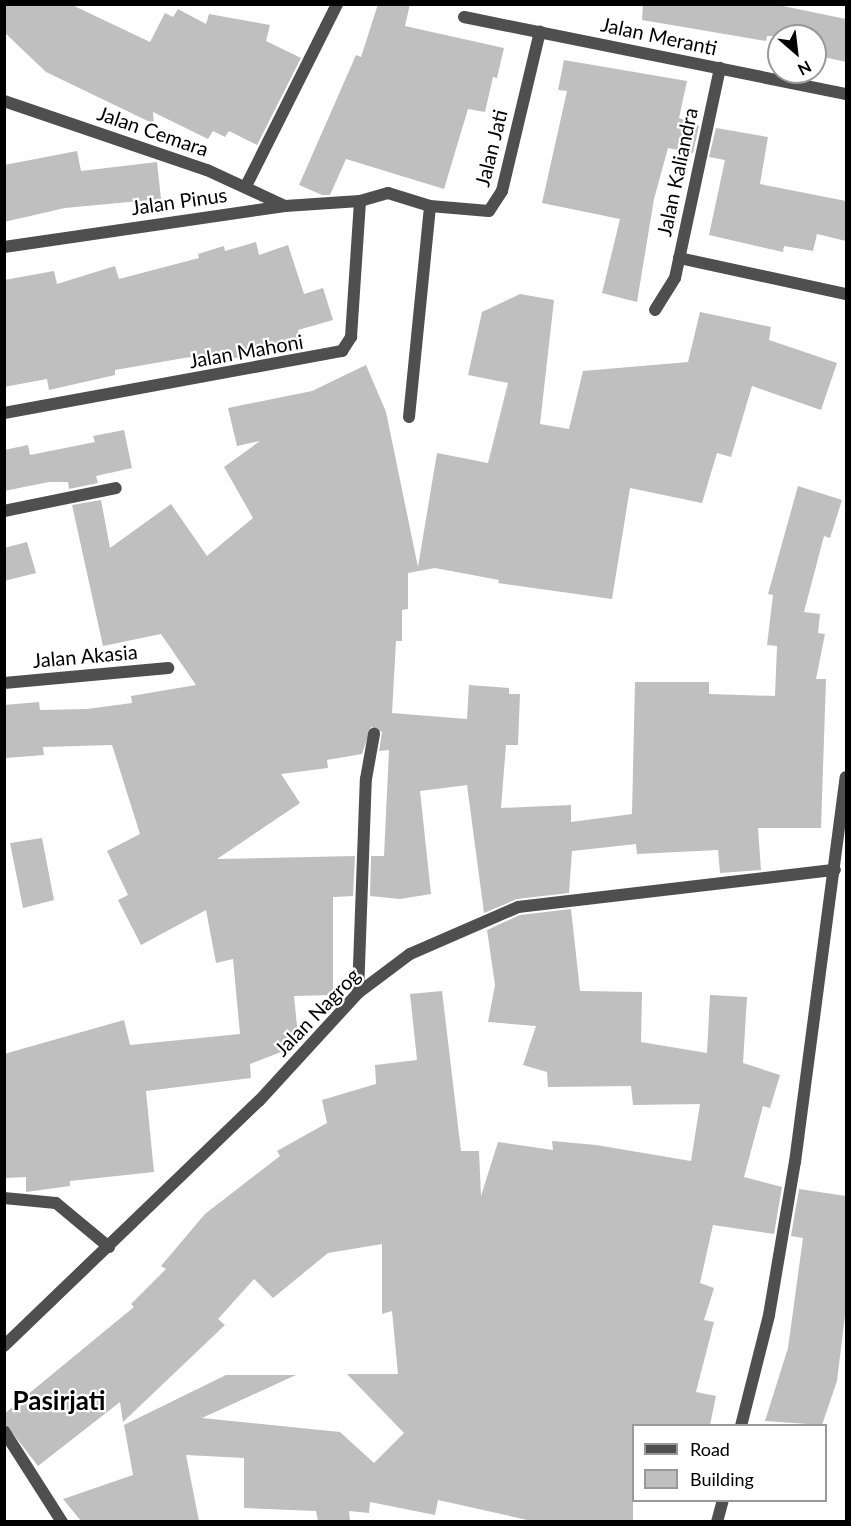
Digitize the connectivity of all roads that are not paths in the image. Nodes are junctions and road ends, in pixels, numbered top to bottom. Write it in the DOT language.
graph roads {
  1 [pos="336,4"];
  2 [pos="464,17"];
  3 [pos="540,31"];
  4 [pos="720,68"];
  5 [pos="846,94"];
  6 [pos="4,101"];
  7 [pos="246,186"];
  8 [pos="360,201"];
  9 [pos="285,206"];
  10 [pos="430,206"];
  11 [pos="4,246"];
  12 [pos="679,258"];
  13 [pos="846,294"];
  14 [pos="655,310"];
  15 [pos="4,413"];
  16 [pos="409,417"];
  17 [pos="116,488"];
  18 [pos="4,511"];
  19 [pos="168,668"];
  20 [pos="4,683"];
  21 [pos="374,734"];
  22 [pos="846,777"];
  23 [pos="835,870"];
  24 [pos="358,993"];
  25 [pos="4,1198"];
  26 [pos="109,1247"];
  27 [pos="4,1346"];
  28 [pos="741,1424"];
  29 [pos="4,1431"];
  30 [pos="722,1502"];
  31 [pos="62,1521"];
  32 [pos="717,1521"];
  1 -- 7 [label="street"];
  2 -- 3 [label="street, Jalan Meranti"];
  3 -- 4 [label="street, Jalan Meranti"];
  3 -- 10 [label="street, Jalan Jati"];
  4 -- 5 [label="street, Jalan Meranti"];
  4 -- 12 [label="street, Jalan Kaliandra"];
  6 -- 7 [label="street, Jalan Cemara"];
  7 -- 9 [label="street, Jalan Cemara"];
  8 -- 9 [label="street, Jalan Pinus"];
  8 -- 10 [label="street, Jalan Jati"];
  8 -- 15 [label="street, Jalan Mahoni"];
  9 -- 11 [label="street, Jalan Pinus"];
  10 -- 16 [label="street"];
  12 -- 13 [label="street, Jalan Kaliandra"];
  12 -- 14 [label="street"];
  17 -- 18 [label="street"];
  19 -- 20 [label="street, Jalan Akasia"];
  21 -- 24 [label="street"];
  22 -- 23 [label="street"];
  23 -- 24 [label="street, Jalan Nagrog"];
  23 -- 28 [label="street"];
  24 -- 26 [label="street, Jalan Nagrog"];
  25 -- 26 [label="street"];
  26 -- 27 [label="street, Jalan Nagrog"];
  29 -- 31 [label="street"];
  30 -- 32 [label="street"];
}
